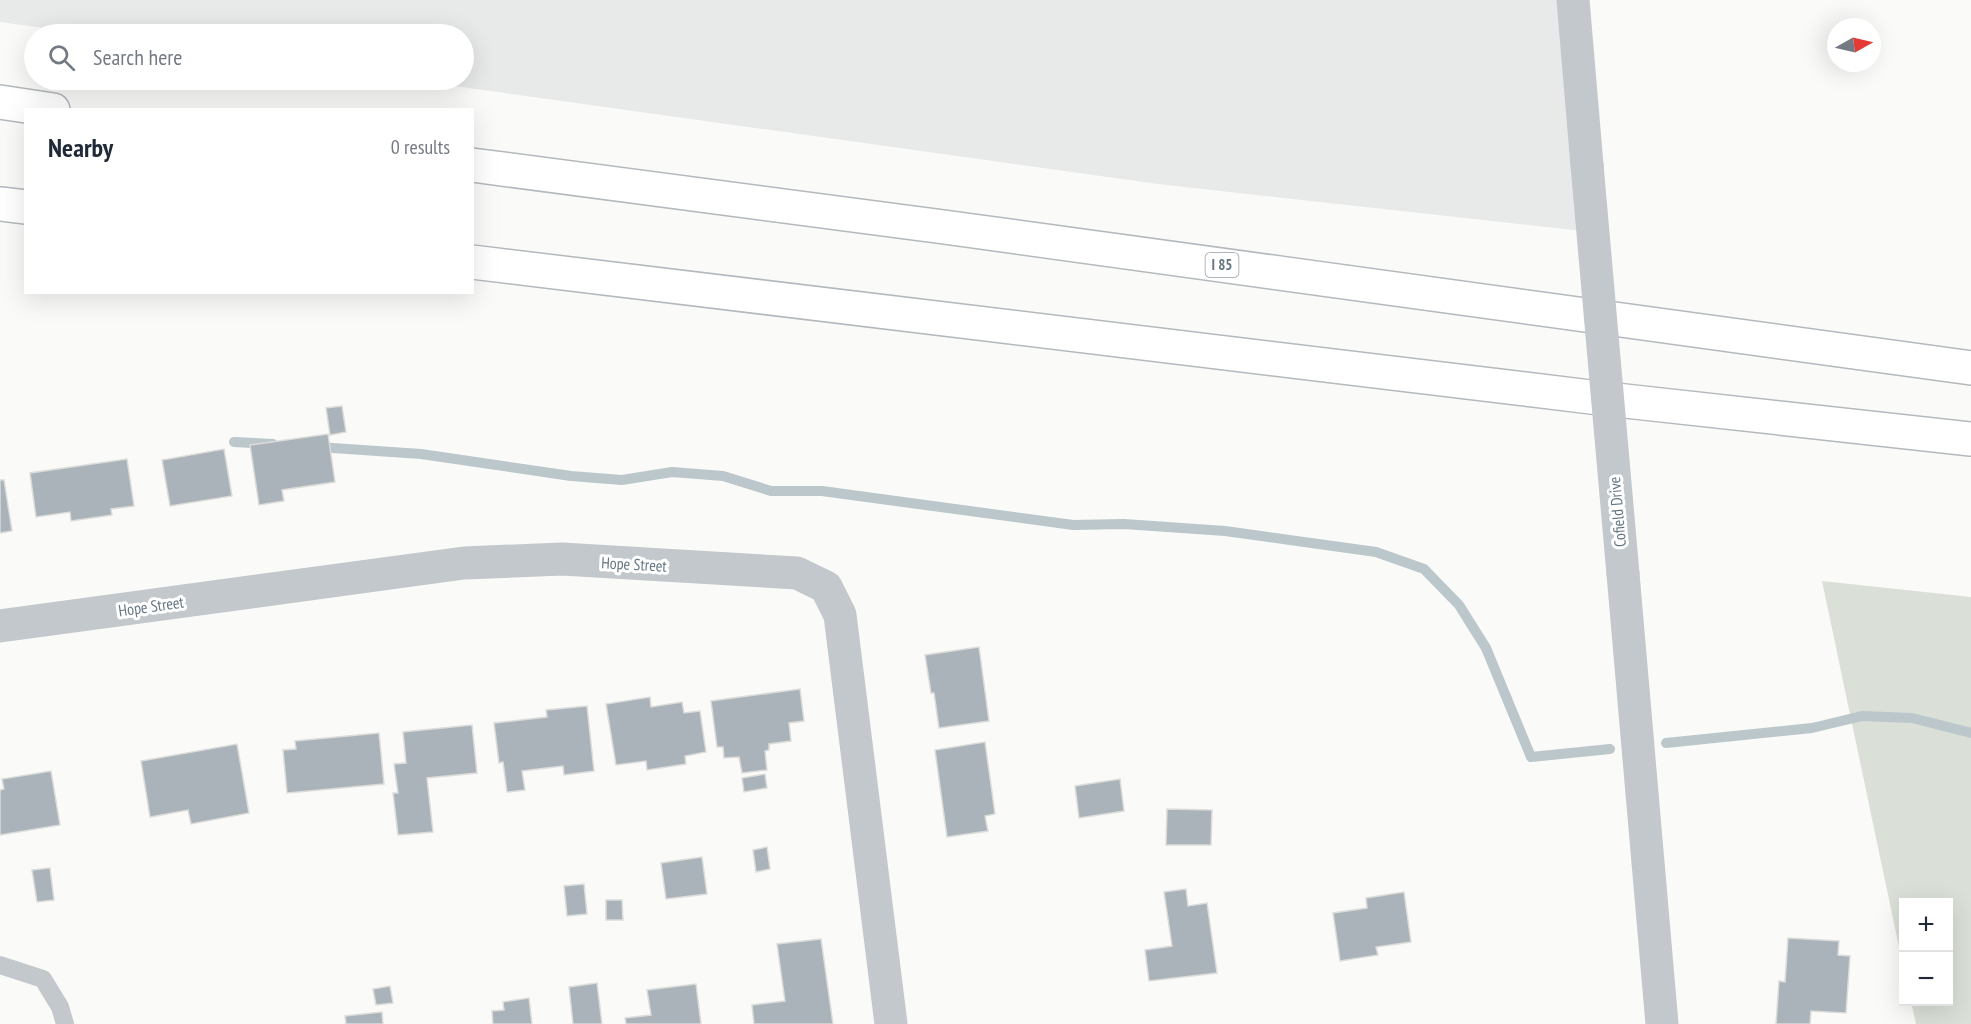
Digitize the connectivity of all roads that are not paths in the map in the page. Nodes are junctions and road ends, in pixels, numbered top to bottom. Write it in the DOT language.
graph roads {
  1 [pos="1572,0"];
  2 [pos="0,102"];
  3 [pos="40,108"];
  4 [pos="474,165"];
  5 [pos="0,204"];
  6 [pos="24,207"];
  7 [pos="474,261"];
  8 [pos="1971,368"];
  9 [pos="1971,439"];
  10 [pos="0,626"];
  11 [pos="0,964"];
  12 [pos="65,1024"];
  13 [pos="891,1024"];
  14 [pos="1662,1024"];
  1 -- 14 [label="street, Cofield Drive, bridge"];
  2 -- 3 [label="highway"];
  4 -- 8 [label="highway, I 85"];
  5 -- 6 [label="highway"];
  7 -- 9 [label="highway"];
  10 -- 13 [label="street, Hope Street"];
  11 -- 12 [label="lane"];
}
